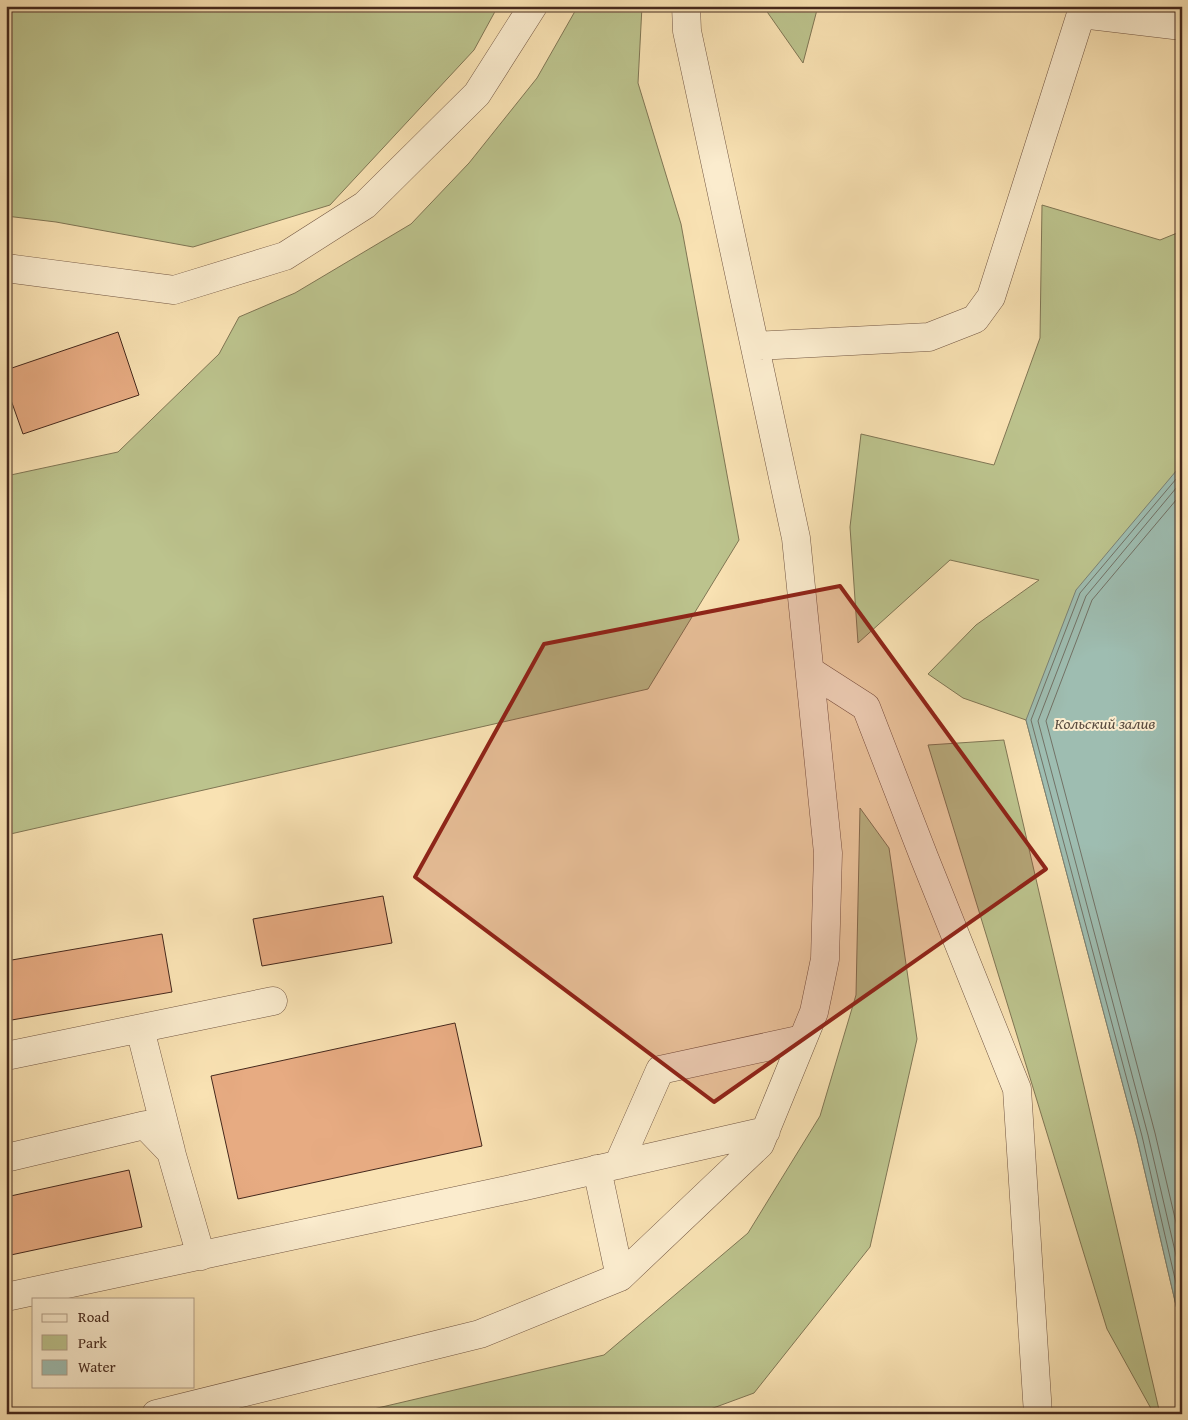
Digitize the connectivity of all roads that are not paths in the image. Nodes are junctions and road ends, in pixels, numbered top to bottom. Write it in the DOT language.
graph roads {
  1 [pos="533,6"];
  2 [pos="686,6"];
  3 [pos="1182,26"];
  4 [pos="6,268"];
  5 [pos="755,346"];
  6 [pos="810,671"];
  7 [pos="273,1002"];
  8 [pos="140,1029"];
  9 [pos="803,1040"];
  10 [pos="6,1056"];
  11 [pos="766,1131"];
  12 [pos="171,1152"];
  13 [pos="6,1158"];
  14 [pos="608,1167"];
  15 [pos="201,1256"];
  16 [pos="620,1277"];
  17 [pos="6,1297"];
  18 [pos="156,1414"];
  19 [pos="1038,1414"];
  1 -- 4 [label="street"];
  2 -- 5 [label="street"];
  3 -- 5 [label="street"];
  5 -- 6 [label="street"];
  6 -- 9 [label="street"];
  6 -- 19 [label="street"];
  7 -- 8 [label="street"];
  8 -- 10 [label="street"];
  8 -- 12 [label="street"];
  9 -- 11 [label="street"];
  9 -- 14 [label="street"];
  11 -- 14 [label="street"];
  11 -- 16 [label="street"];
  12 -- 13 [label="street"];
  12 -- 15 [label="street"];
  14 -- 15 [label="street"];
  14 -- 16 [label="street"];
  15 -- 17 [label="street"];
  16 -- 18 [label="street"];
}
